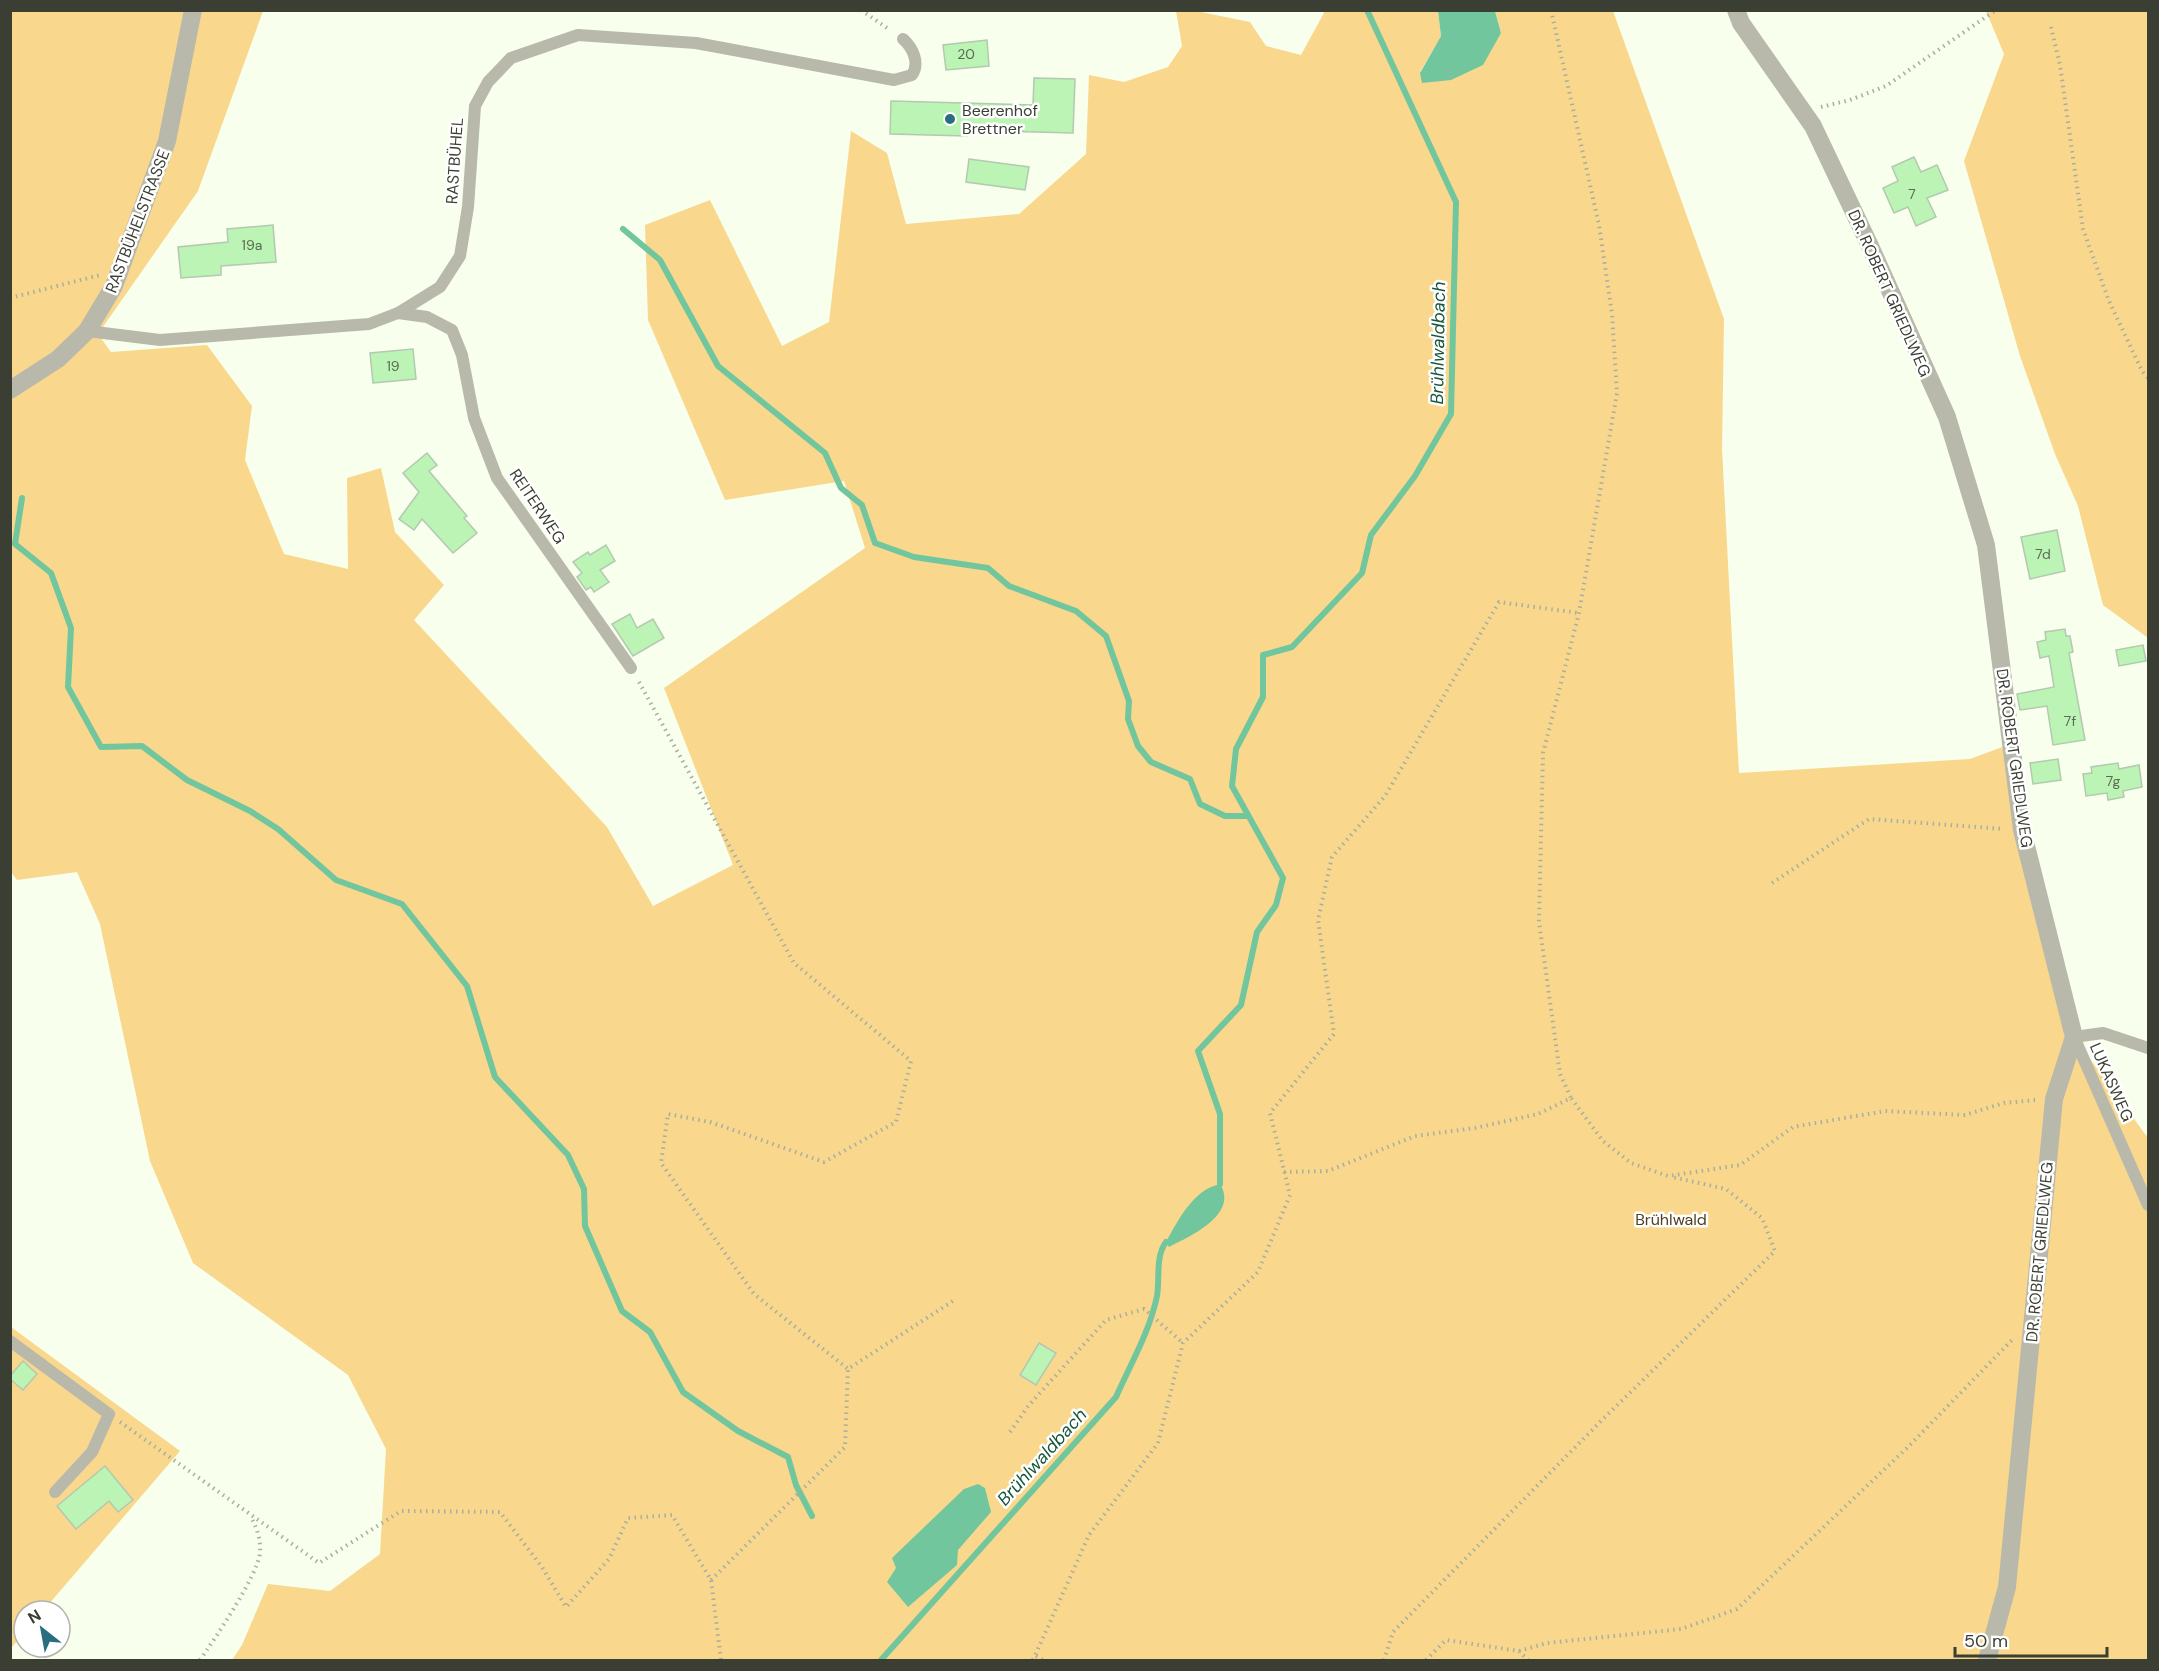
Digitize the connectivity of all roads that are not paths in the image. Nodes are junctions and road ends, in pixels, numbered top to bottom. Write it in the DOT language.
graph roads {
  1 [pos="193,10"];
  2 [pos="1736,10"];
  3 [pos="903,39"];
  4 [pos="398,313"];
  5 [pos="87,331"];
  6 [pos="10,390"];
  7 [pos="631,668"];
  8 [pos="2074,1037"];
  9 [pos="2148,1048"];
  10 [pos="2148,1205"];
  11 [pos="10,1341"];
  12 [pos="55,1492"];
  13 [pos="1987,1660"];
  1 -- 5 [label="street, RASTBÜHELSTRASSE"];
  2 -- 8 [label="street, DR. ROBERT GRIEDLWEG"];
  3 -- 4 [label="lane, RASTBÜHEL"];
  4 -- 5 [label="lane, RASTBÜHEL"];
  4 -- 7 [label="lane, REITERWEG"];
  5 -- 6 [label="street, RASTBÜHELSTRASSE"];
  8 -- 9 [label="lane"];
  8 -- 10 [label="lane, LUKASWEG"];
  8 -- 13 [label="street, DR. ROBERT GRIEDLWEG"];
  11 -- 12 [label="lane"];
}
